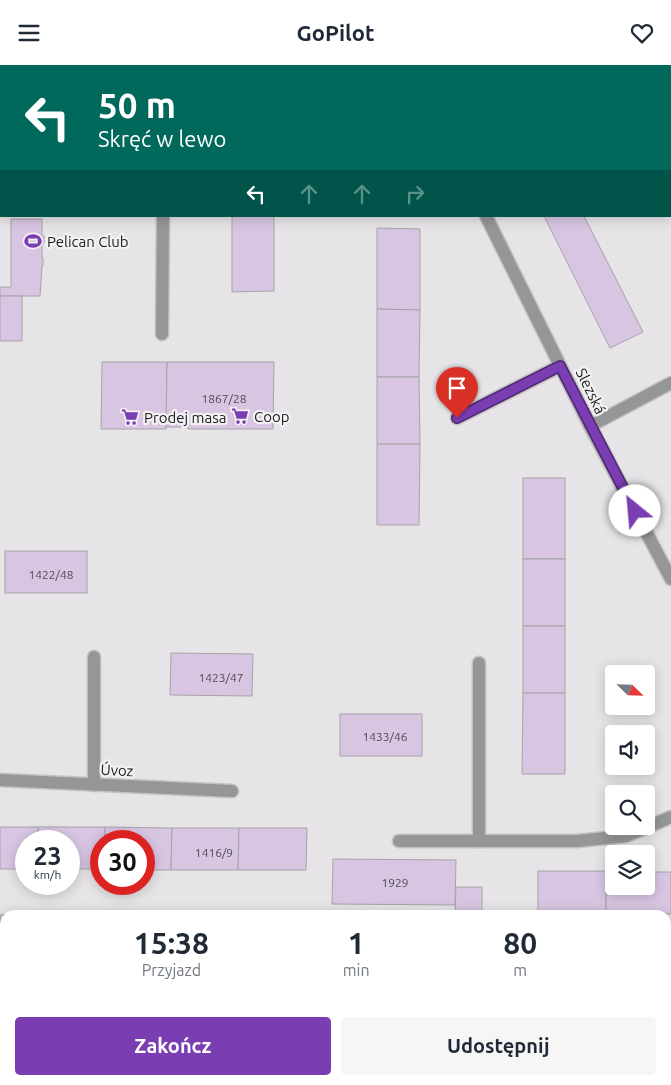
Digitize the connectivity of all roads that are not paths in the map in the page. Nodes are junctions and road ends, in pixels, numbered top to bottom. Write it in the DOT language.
graph roads {
  1 [pos="163,217"];
  2 [pos="486,217"];
  3 [pos="162,334"];
  4 [pos="560,366"];
  5 [pos="671,383"];
  6 [pos="457,418"];
  7 [pos="590,426"];
  8 [pos="671,579"];
  9 [pos="94,657"];
  10 [pos="479,663"];
  11 [pos="0,780"];
  12 [pos="94,785"];
  13 [pos="232,791"];
  14 [pos="671,817"];
  15 [pos="399,841"];
  16 [pos="479,841"];
  1 -- 3 [label="street"];
  2 -- 4 [label="street, Slezská"];
  4 -- 6 [label="street"];
  4 -- 7 [label="street, Slezská"];
  5 -- 7 [label="street"];
  7 -- 8 [label="street, Slezská"];
  9 -- 12 [label="street"];
  10 -- 16 [label="street"];
  11 -- 12 [label="street, Úvoz"];
  12 -- 13 [label="street, Úvoz"];
  14 -- 16 [label="street"];
  15 -- 16 [label="street"];
}
